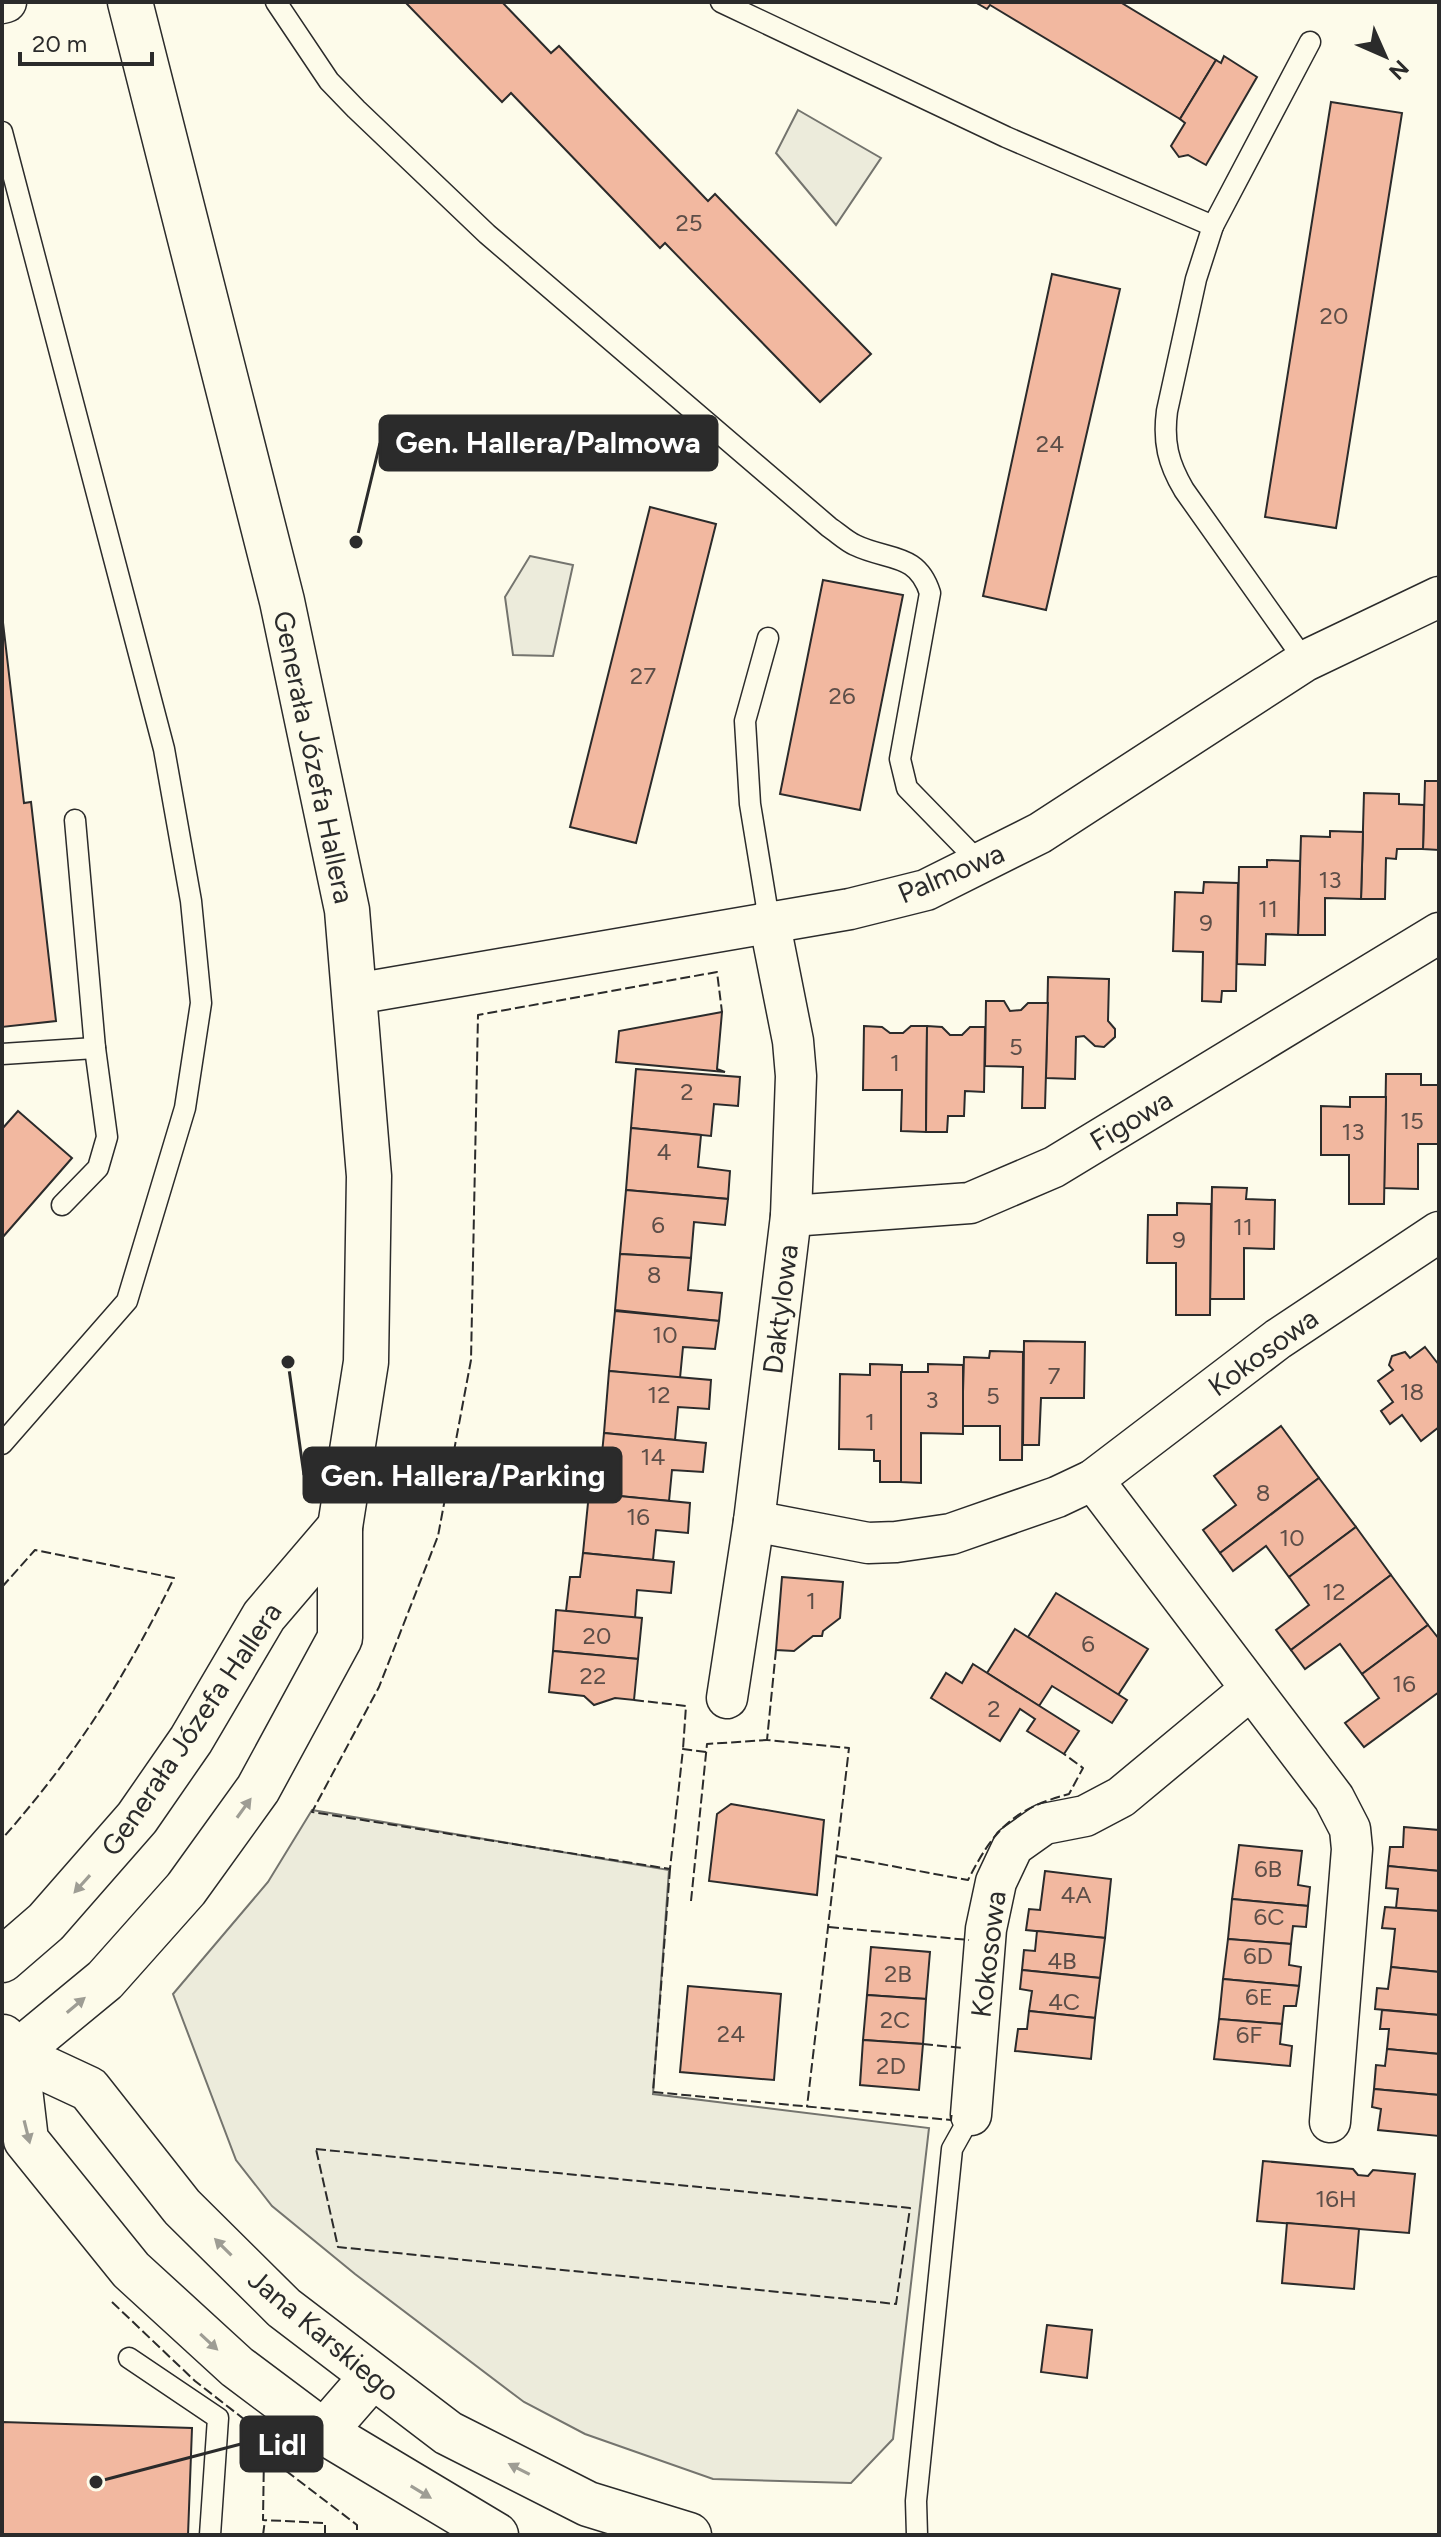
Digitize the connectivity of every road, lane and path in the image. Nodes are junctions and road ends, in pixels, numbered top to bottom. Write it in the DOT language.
graph roads {
  1 [pos="130,2"];
  2 [pos="276,2"];
  3 [pos="721,2"];
  4 [pos="1310,42"];
  5 [pos="2,132"];
  6 [pos="1213,226"];
  7 [pos="1439,597"];
  8 [pos="768,638"];
  9 [pos="1305,661"];
  10 [pos="75,820"];
  11 [pos="980,863"];
  12 [pos="769,920"];
  13 [pos="1439,933"];
  14 [pos="355,994"];
  15 [pos="95,1048"];
  16 [pos="2,1054"];
  17 [pos="62,1205"];
  18 [pos="791,1216"];
  19 [pos="1439,1232"];
  20 [pos="2,1444"];
  21 [pos="1093,1480"];
  22 [pos="754,1521"];
  23 [pos="340,1527"];
  24 [pos="1251,1689"];
  25 [pos="727,1698"];
  26 [pos="2,1960"];
  27 [pos="7,2052"];
  28 [pos="971,2115"];
  29 [pos="1330,2122"];
  30 [pos="129,2358"];
  31 [pos="371,2378"];
  32 [pos="324,2432"];
  33 [pos="486,2533"];
  34 [pos="210,2535"];
  35 [pos="689,2535"];
  36 [pos="917,2535"];
  1 -- 14 [label="main road, Generała Józefa Hallera"];
  2 -- 11 [label="lane"];
  3 -- 6 [label="lane"];
  4 -- 6 [label="lane"];
  5 -- 20 [label="lane"];
  6 -- 9 [label="lane"];
  7 -- 9 [label="street, Palmowa"];
  8 -- 12 [label="lane"];
  9 -- 11 [label="street, Palmowa"];
  10 -- 15 [label="lane"];
  11 -- 12 [label="street, Palmowa"];
  12 -- 14 [label="street, Palmowa"];
  12 -- 18 [label="street, Daktylowa"];
  13 -- 18 [label="street, Figowa"];
  14 -- 23 [label="main road, Generała Józefa Hallera"];
  15 -- 16 [label="lane"];
  15 -- 17 [label="lane"];
  18 -- 22 [label="street, Daktylowa"];
  19 -- 21 [label="street, Kokosowa"];
  21 -- 22 [label="street, Kokosowa"];
  21 -- 24 [label="street"];
  22 -- 25 [label="street, Daktylowa"];
  23 -- 26 [label="main road, Generała Józefa Hallera, one-way"];
  27 -- 23 [label="main road, Generała Józefa Hallera, one-way"];
  24 -- 28 [label="street, Kokosowa"];
  24 -- 29 [label="street"];
  31 -- 27 [label="main road, Jana Karskiego, one-way"];
  27 -- 32 [label="main road, one-way"];
  28 -- 36 [label="lane"];
  30 -- 34 [label="lane"];
  31 -- 32 [label="main road"];
  35 -- 31 [label="main road, Jana Karskiego, one-way"];
  32 -- 33 [label="main road, one-way"];
}
